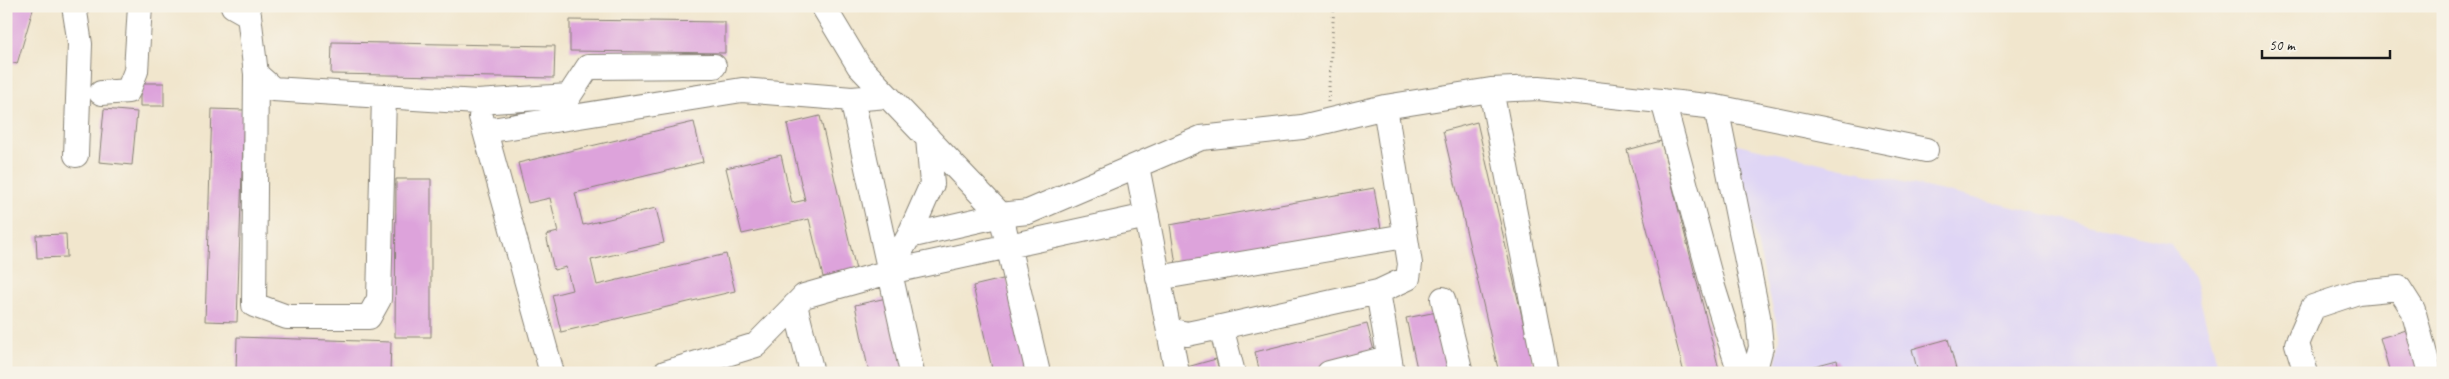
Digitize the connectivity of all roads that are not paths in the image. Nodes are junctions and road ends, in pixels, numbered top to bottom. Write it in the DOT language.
graph roads {
  1 [pos="74,6"];
  2 [pos="140,6"];
  3 [pos="233,6"];
  4 [pos="824,6"];
  5 [pos="714,66"];
  6 [pos="256,74"];
  7 [pos="1491,90"];
  8 [pos="101,93"];
  9 [pos="384,96"];
  10 [pos="888,96"];
  11 [pos="852,98"];
  12 [pos="1663,101"];
  13 [pos="477,102"];
  14 [pos="1716,106"];
  15 [pos="1385,107"];
  16 [pos="485,131"];
  17 [pos="928,138"];
  18 [pos="1926,150"];
  19 [pos="76,155"];
  20 [pos="1137,166"];
  21 [pos="1001,215"];
  22 [pos="1147,216"];
  23 [pos="909,236"];
  24 [pos="1405,236"];
  25 [pos="1008,246"];
  26 [pos="889,272"];
  27 [pos="1158,278"];
  28 [pos="1378,292"];
  29 [pos="1443,298"];
  30 [pos="795,305"];
  31 [pos="1221,327"];
  32 [pos="1168,330"];
  33 [pos="1390,365"];
  34 [pos="552,373"];
  35 [pos="665,373"];
  36 [pos="812,373"];
  37 [pos="912,373"];
  38 [pos="1038,373"];
  39 [pos="1177,373"];
  40 [pos="1233,373"];
  41 [pos="1329,373"];
  42 [pos="1462,373"];
  43 [pos="1546,373"];
  44 [pos="1740,373"];
  45 [pos="1754,373"];
  46 [pos="2306,373"];
  47 [pos="2430,373"];
  1 -- 19 [label="lane"];
  2 -- 8 [label="lane"];
  3 -- 6 [label="lane"];
  4 -- 10 [label="lane"];
  5 -- 13 [label="lane"];
  6 -- 9 [label="lane"];
  6 -- 9 [label="lane"];
  7 -- 12 [label="lane"];
  7 -- 15 [label="lane"];
  7 -- 43 [label="lane"];
  9 -- 13 [label="lane"];
  10 -- 11 [label="lane"];
  10 -- 17 [label="lane"];
  11 -- 16 [label="lane"];
  11 -- 26 [label="lane"];
  12 -- 14 [label="lane"];
  12 -- 44 [label="lane"];
  13 -- 16 [label="lane"];
  14 -- 18 [label="lane"];
  14 -- 45 [label="lane"];
  15 -- 20 [label="lane"];
  15 -- 24 [label="lane"];
  16 -- 34 [label="lane"];
  17 -- 21 [label="lane"];
  17 -- 23 [label="lane"];
  20 -- 21 [label="lane"];
  20 -- 22 [label="lane"];
  21 -- 23 [label="lane"];
  21 -- 25 [label="lane"];
  22 -- 25 [label="lane"];
  22 -- 27 [label="lane"];
  23 -- 26 [label="lane"];
  24 -- 27 [label="lane"];
  24 -- 28 [label="lane"];
  25 -- 26 [label="lane"];
  25 -- 38 [label="lane"];
  26 -- 30 [label="lane"];
  26 -- 37 [label="lane"];
  27 -- 32 [label="lane"];
  28 -- 31 [label="lane"];
  28 -- 33 [label="lane"];
  29 -- 42 [label="lane"];
  30 -- 35 [label="lane"];
  30 -- 36 [label="lane"];
  31 -- 32 [label="lane"];
  31 -- 40 [label="lane"];
  32 -- 39 [label="lane"];
  33 -- 41 [label="lane"];
  46 -- 47 [label="lane"];
}
